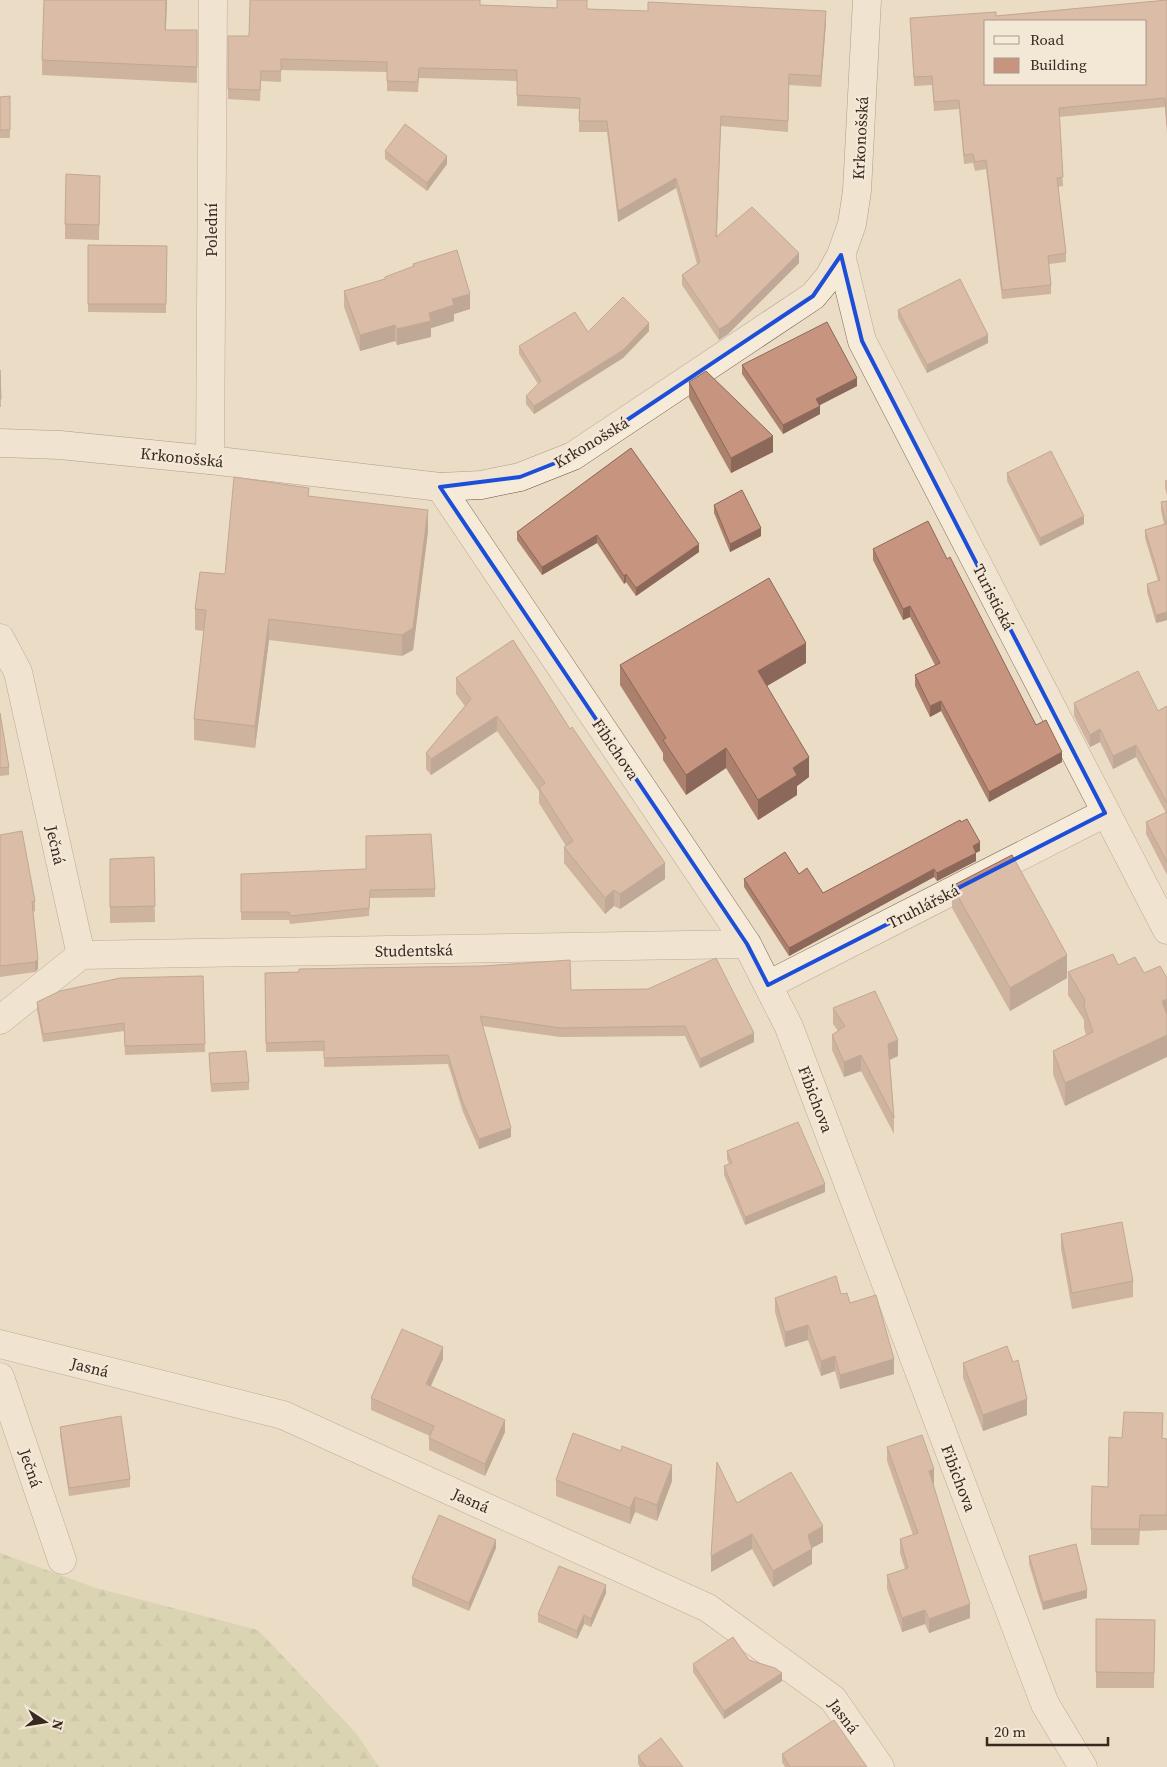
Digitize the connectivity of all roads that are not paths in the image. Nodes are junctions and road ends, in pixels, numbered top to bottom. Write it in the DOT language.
graph roads {
  1 [pos="213,0"];
  2 [pos="867,0"];
  3 [pos="841,255"];
  4 [pos="0,443"];
  5 [pos="210,460"];
  6 [pos="440,487"];
  7 [pos="0,638"];
  8 [pos="1105,813"];
  9 [pos="1167,930"];
  10 [pos="747,944"];
  11 [pos="81,955"];
  12 [pos="768,985"];
  13 [pos="0,1020"];
  14 [pos="0,1344"];
  15 [pos="0,1377"];
  16 [pos="62,1560"];
  17 [pos="880,1767"];
  18 [pos="1083,1767"];
  1 -- 5 [label="street, Polední"];
  2 -- 3 [label="street, Krkonošská"];
  3 -- 6 [label="street, Krkonošská"];
  3 -- 8 [label="street, Turistická"];
  4 -- 5 [label="street, Krkonošská"];
  5 -- 6 [label="street, Krkonošská"];
  6 -- 10 [label="street, Fibichova"];
  7 -- 11 [label="street, Ječná"];
  8 -- 9 [label="street, Turistická"];
  8 -- 12 [label="street, Truhlářská"];
  10 -- 11 [label="street, Studentská"];
  10 -- 12 [label="street, Fibichova"];
  11 -- 13 [label="street"];
  12 -- 18 [label="street, Fibichova"];
  14 -- 17 [label="street, Jasná"];
  15 -- 16 [label="street, Ječná"];
}
